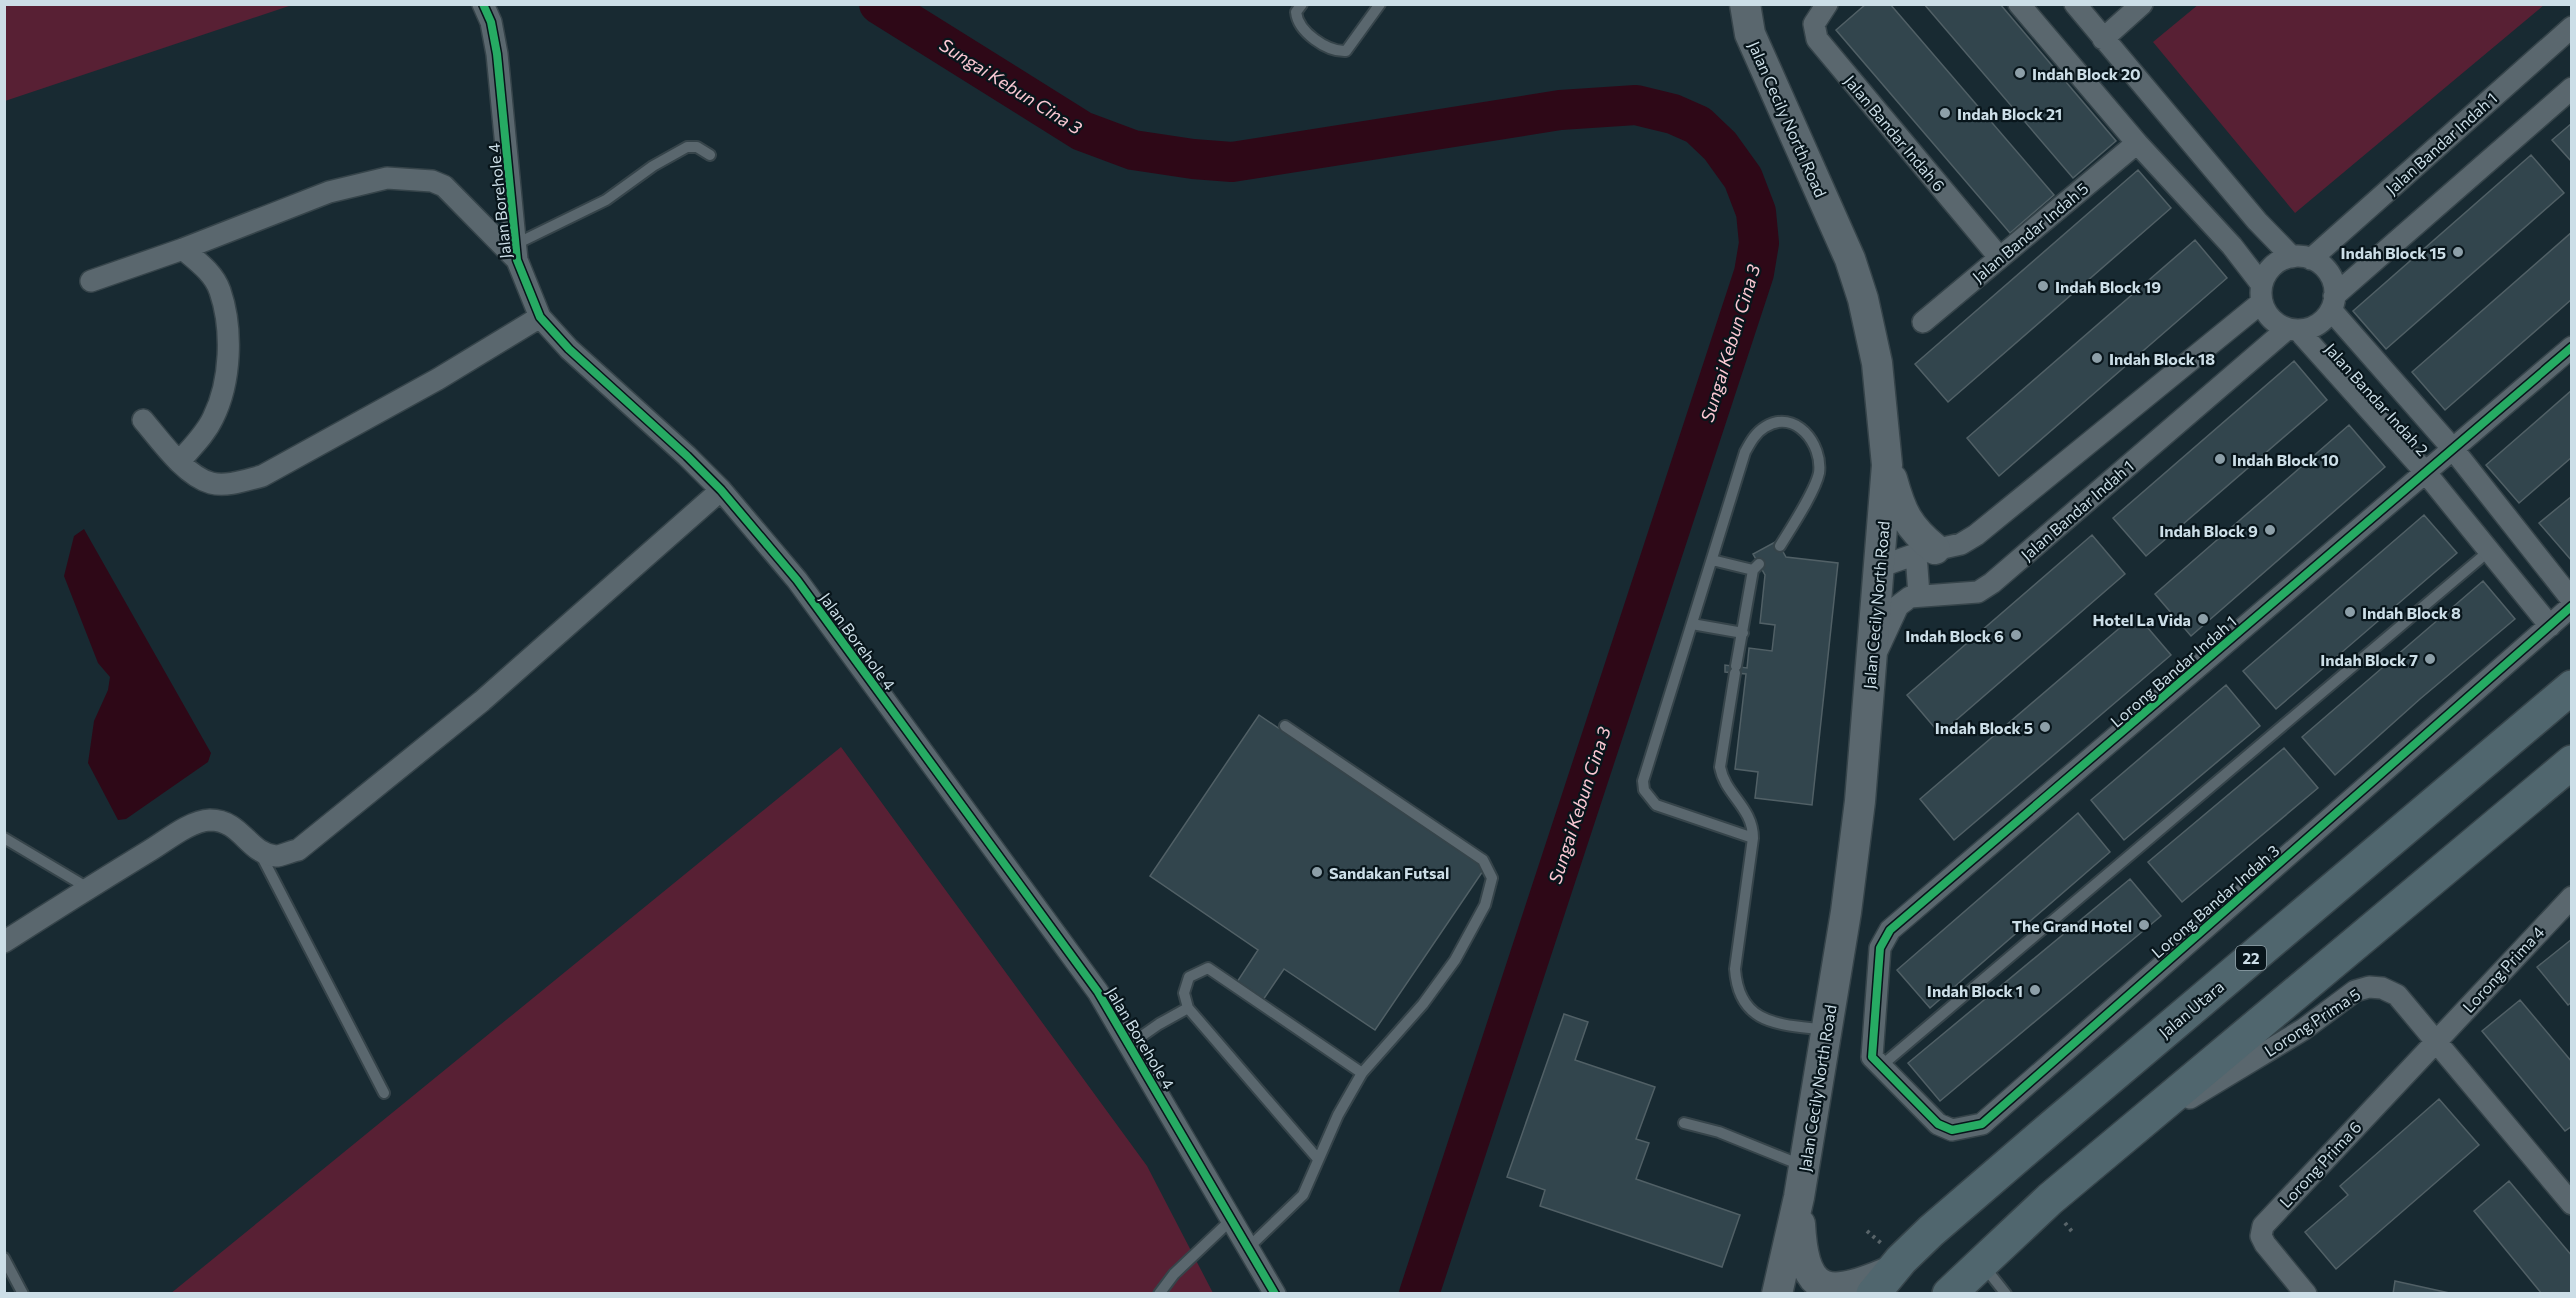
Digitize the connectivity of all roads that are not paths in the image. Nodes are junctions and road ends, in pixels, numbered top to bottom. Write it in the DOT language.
graph roads {
  1 [pos="483,4"];
  2 [pos="1302,4"];
  3 [pos="1380,4"];
  4 [pos="1728,4"];
  5 [pos="1745,4"];
  6 [pos="1827,4"];
  7 [pos="2019,4"];
  8 [pos="2074,4"];
  9 [pos="2142,4"];
  10 [pos="2571,27"];
  11 [pos="1750,34"];
  12 [pos="2103,39"];
  13 [pos="2571,88"];
  14 [pos="2137,143"];
  15 [pos="710,155"];
  16 [pos="183,249"];
  17 [pos="516,252"];
  18 [pos="1999,256"];
  19 [pos="2302,258"];
  20 [pos="91,281"];
  21 [pos="2262,293"];
  22 [pos="2333,303"];
  23 [pos="540,317"];
  24 [pos="1923,322"];
  25 [pos="2292,329"];
  26 [pos="2571,347"];
  27 [pos="143,420"];
  28 [pos="2453,449"];
  29 [pos="179,462"];
  30 [pos="1887,465"];
  31 [pos="2426,472"];
  32 [pos="721,490"];
  33 [pos="1780,546"];
  34 [pos="2489,551"];
  35 [pos="1925,552"];
  36 [pos="1712,561"];
  37 [pos="1879,567"];
  38 [pos="1919,595"];
  39 [pos="2571,600"];
  40 [pos="2571,606"];
  41 [pos="1692,624"];
  42 [pos="2550,626"];
  43 [pos="1743,633"];
  44 [pos="1871,665"];
  45 [pos="2571,687"];
  46 [pos="1285,726"];
  47 [pos="2571,762"];
  48 [pos="4,838"];
  49 [pos="1753,838"];
  50 [pos="258,850"];
  51 [pos="88,888"];
  52 [pos="2571,897"];
  53 [pos="4,942"];
  54 [pos="1188,1008"];
  55 [pos="1826,1030"];
  56 [pos="2435,1041"];
  57 [pos="1130,1045"];
  58 [pos="1876,1061"];
  59 [pos="1362,1073"];
  60 [pos="384,1093"];
  61 [pos="1684,1123"];
  62 [pos="2120,1141"];
  63 [pos="1318,1159"];
  64 [pos="1804,1166"];
  65 [pos="2564,1181"];
  66 [pos="1799,1197"];
  67 [pos="2571,1204"];
  68 [pos="1231,1221"];
  69 [pos="1248,1248"];
  70 [pos="4,1258"];
  71 [pos="1981,1262"];
  72 [pos="1882,1282"];
  73 [pos="23,1293"];
  74 [pos="1159,1293"];
  75 [pos="1275,1293"];
  76 [pos="1777,1293"];
  77 [pos="1949,1293"];
  78 [pos="2007,1293"];
  79 [pos="2306,1293"];
  1 -- 17 [label="street, Jalan Borehole 4"];
  2 -- 3 [label="lane"];
  4 -- 11 [label="main road, Jalan Cecily North Road"];
  5 -- 11 [label="main road, Jalan Cecily North Road"];
  6 -- 18 [label="street, Jalan Bandar Indah 6"];
  7 -- 14 [label="street"];
  8 -- 12 [label="street"];
  9 -- 12 [label="street"];
  10 -- 19 [label="street, Jalan Bandar Indah 1"];
  11 -- 30 [label="main road, Jalan Cecily North Road"];
  12 -- 19 [label="street"];
  13 -- 22 [label="street"];
  14 -- 18 [label="street, Jalan Bandar Indah 5"];
  14 -- 21 [label="street"];
  15 -- 17 [label="lane"];
  16 -- 17 [label="street"];
  16 -- 20 [label="street"];
  16 -- 29 [label="street"];
  17 -- 23 [label="street, Jalan Borehole 4"];
  18 -- 24 [label="street, Jalan Bandar Indah 5"];
  19 -- 21 [label="street"];
  19 -- 22 [label="street"];
  21 -- 25 [label="street"];
  21 -- 35 [label="street"];
  22 -- 25 [label="street"];
  22 -- 28 [label="street, Jalan Bandar Indah 2"];
  23 -- 29 [label="street"];
  23 -- 32 [label="street, Jalan Borehole 4"];
  25 -- 31 [label="street, Jalan Bandar Indah 2"];
  25 -- 38 [label="street, Jalan Bandar Indah 1"];
  26 -- 28 [label="street, Lorong Bandar Indah 1"];
  27 -- 29 [label="street"];
  28 -- 31 [label="street, Lorong Bandar Indah 1"];
  28 -- 39 [label="street, Jalan Bandar Indah 2"];
  30 -- 35 [label="main road"];
  30 -- 37 [label="main road, Jalan Cecily North Road"];
  31 -- 34 [label="street, Jalan Bandar Indah 2"];
  31 -- 58 [label="street, Lorong Bandar Indah 1"];
  32 -- 50 [label="street"];
  32 -- 57 [label="street, Jalan Borehole 4"];
  33 -- 36 [label="lane"];
  34 -- 42 [label="street, Jalan Bandar Indah 2"];
  34 -- 58 [label="lane"];
  35 -- 37 [label="street"];
  35 -- 38 [label="street"];
  36 -- 41 [label="lane"];
  36 -- 43 [label="lane"];
  37 -- 44 [label="main road, Jalan Cecily North Road"];
  38 -- 44 [label="street"];
  40 -- 42 [label="street, Lorong Bandar Indah 3"];
  41 -- 43 [label="lane"];
  41 -- 49 [label="lane"];
  42 -- 58 [label="street, Lorong Bandar Indah 3"];
  43 -- 49 [label="lane"];
  44 -- 55 [label="main road, Jalan Cecily North Road"];
  45 -- 72 [label="highway, Jalan Utara / 22"];
  46 -- 59 [label="lane"];
  47 -- 62 [label="highway"];
  48 -- 51 [label="lane"];
  49 -- 55 [label="lane"];
  50 -- 51 [label="street"];
  50 -- 60 [label="lane"];
  51 -- 53 [label="street"];
  52 -- 56 [label="street, Lorong Prima 4"];
  54 -- 57 [label="lane"];
  54 -- 59 [label="lane"];
  54 -- 63 [label="lane"];
  55 -- 64 [label="main road, Jalan Cecily North Road"];
  56 -- 62 [label="street, Lorong Prima 5"];
  56 -- 65 [label="street, Lorong Prima 5"];
  56 -- 79 [label="street, Lorong Prima 6"];
  57 -- 68 [label="street, Jalan Borehole 4"];
  59 -- 63 [label="lane"];
  61 -- 64 [label="lane"];
  62 -- 71 [label="highway"];
  63 -- 69 [label="lane"];
  64 -- 66 [label="main road, Jalan Cecily North Road"];
  65 -- 67 [label="street, Lorong Prima 5"];
  66 -- 72 [label="main road, Jalan Cecily North Road"];
  66 -- 76 [label="main road, Jalan Cecily North Road"];
  68 -- 69 [label="street, Jalan Borehole 4"];
  68 -- 74 [label="lane"];
  69 -- 75 [label="street, Jalan Borehole 4"];
  70 -- 73 [label="lane"];
  71 -- 77 [label="highway"];
  71 -- 78 [label="lane"];
}
